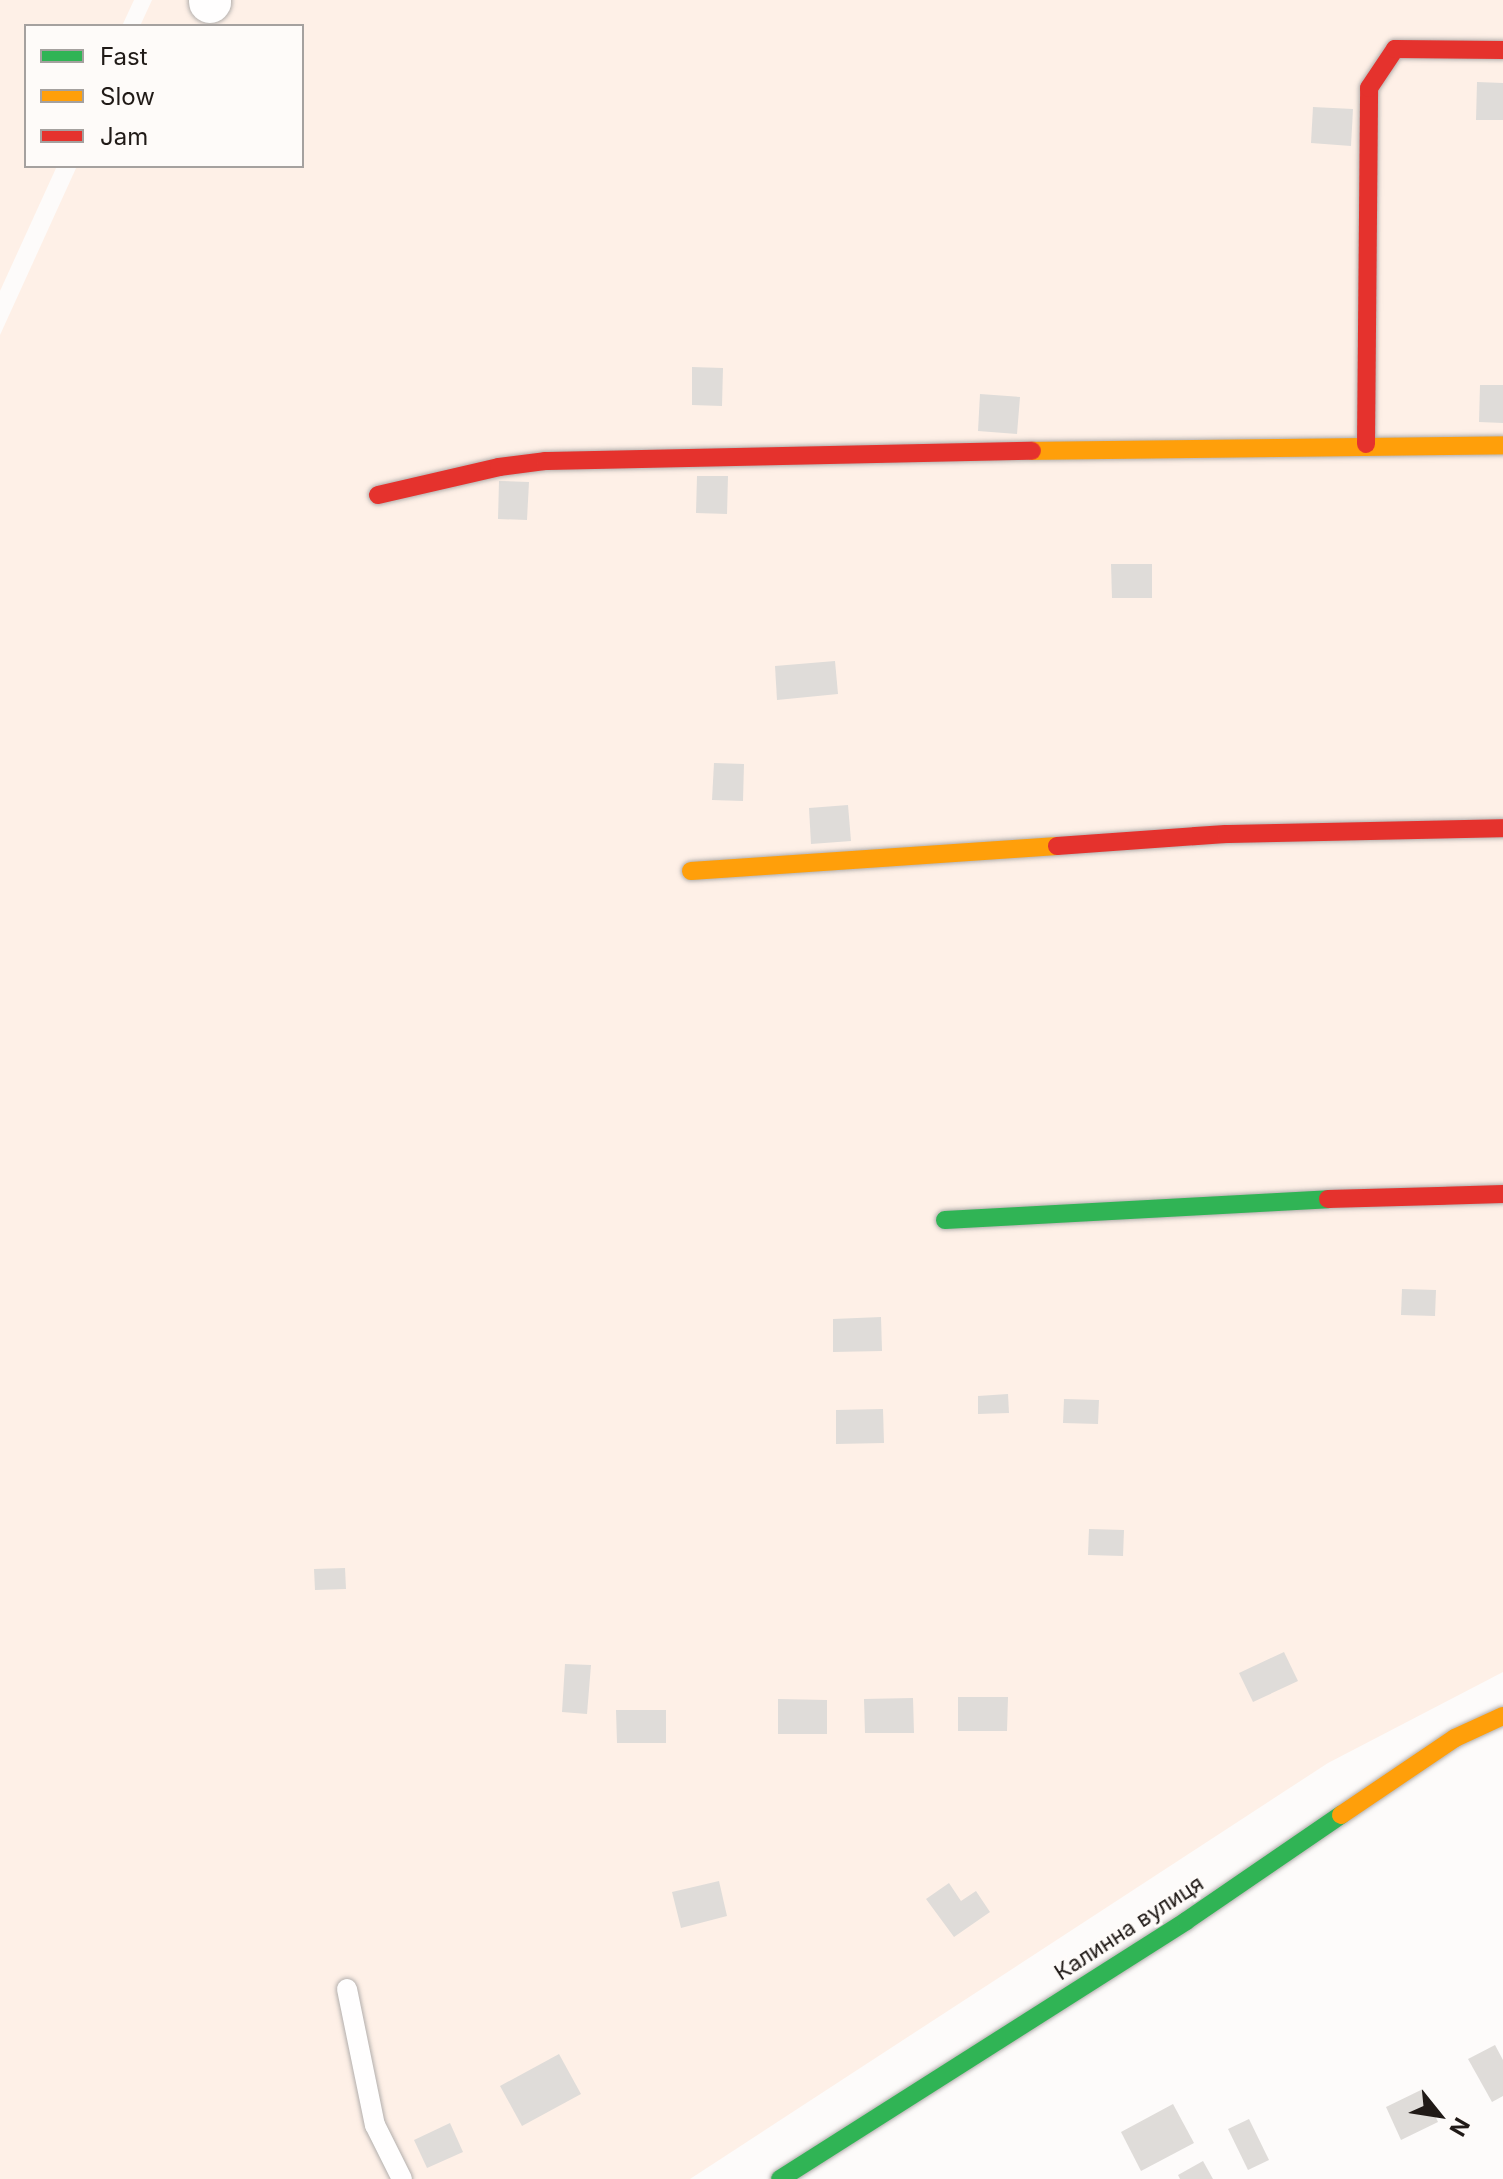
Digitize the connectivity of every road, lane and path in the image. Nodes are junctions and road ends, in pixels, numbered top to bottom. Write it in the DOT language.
graph roads {
  1 [pos="1503,50"];
  2 [pos="1366,444"];
  3 [pos="1503,445"];
  4 [pos="378,495"];
  5 [pos="1503,828"];
  6 [pos="691,871"];
  7 [pos="1503,1194"];
  8 [pos="945,1220"];
  9 [pos="1503,1716"];
  10 [pos="347,1989"];
  11 [pos="402,2179"];
  12 [pos="780,2179"];
  1 -- 2 [label="street"];
  2 -- 3 [label="street"];
  2 -- 4 [label="street"];
  5 -- 6 [label="street"];
  7 -- 8 [label="street"];
  9 -- 12 [label="street, Калинна вулиця"];
  10 -- 11 [label="lane"];
}
